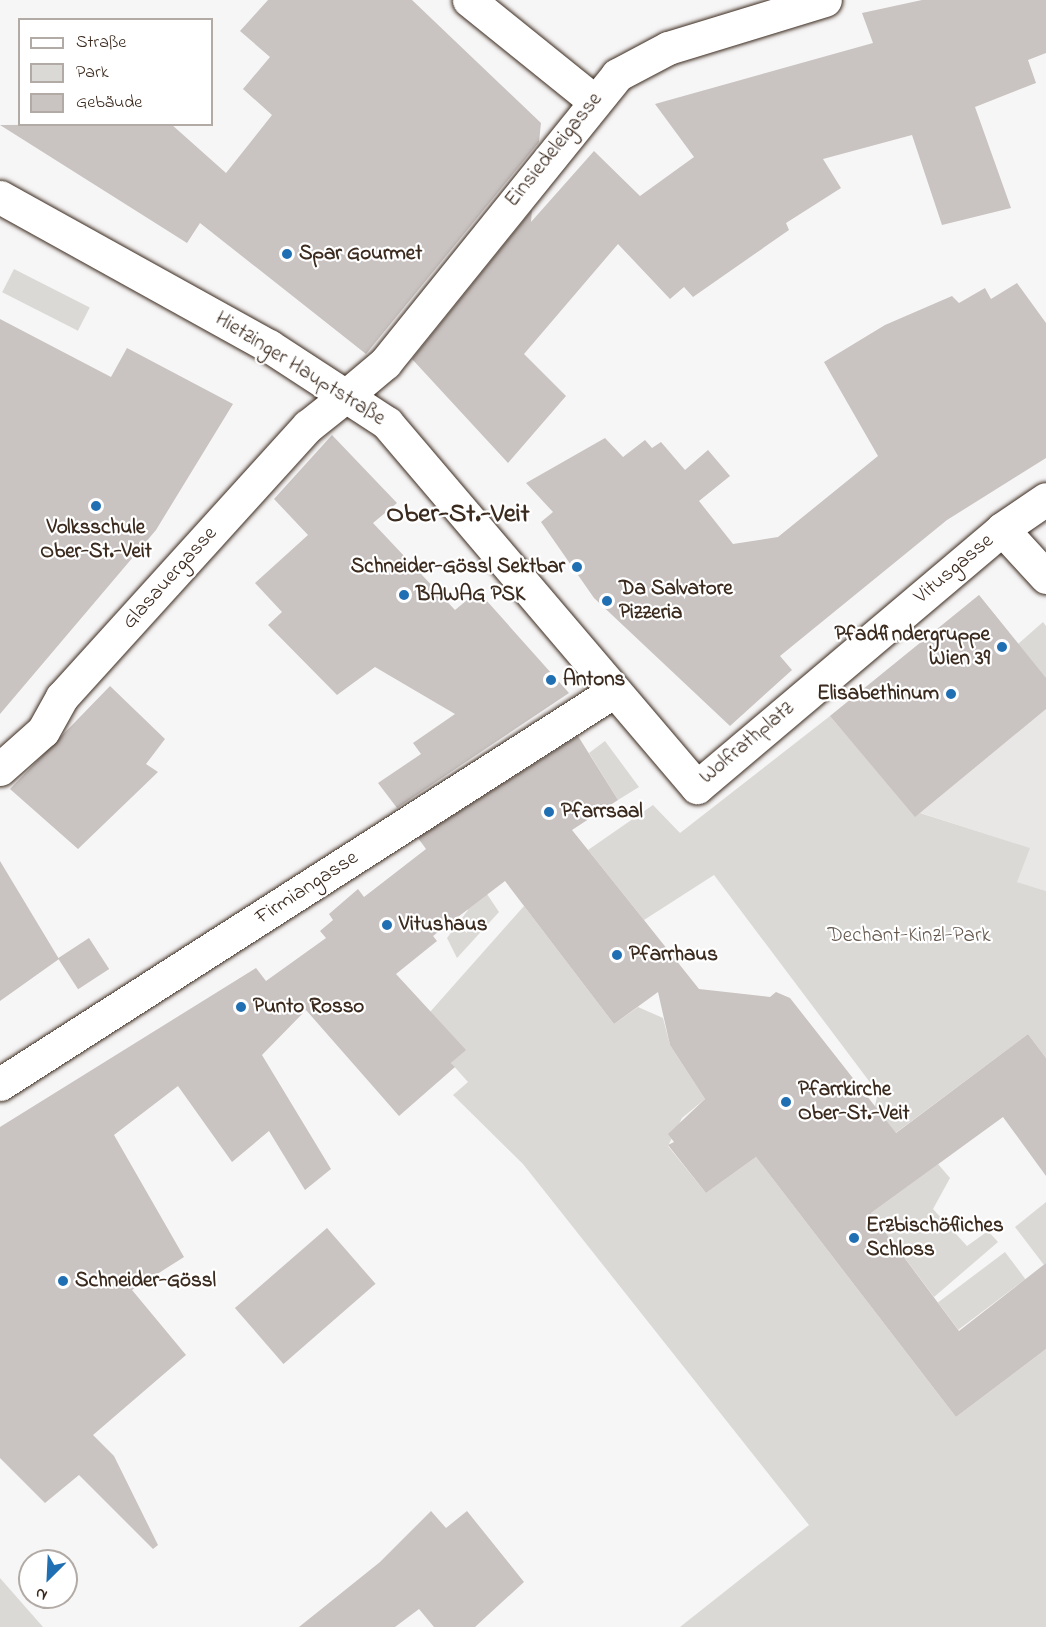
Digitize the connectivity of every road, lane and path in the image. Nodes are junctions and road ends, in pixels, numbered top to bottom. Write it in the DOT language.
graph roads {
  1 [pos="470,0"];
  2 [pos="825,0"];
  3 [pos="593,100"];
  4 [pos="0,197"];
  5 [pos="347,394"];
  6 [pos="1046,500"];
  7 [pos="1002,529"];
  8 [pos="1046,577"];
  9 [pos="811,690"];
  10 [pos="614,691"];
  11 [pos="0,769"];
  12 [pos="0,1084"];
  1 -- 3 [label="street"];
  2 -- 3 [label="street, Einsiedeleigasse"];
  3 -- 5 [label="street, Einsiedeleigasse"];
  4 -- 5 [label="street, Hietzinger Hauptstraße"];
  5 -- 10 [label="street, Hietzinger Hauptstraße"];
  5 -- 11 [label="street, Glasauergasse"];
  6 -- 7 [label="street, Vitusgasse"];
  7 -- 8 [label="street"];
  7 -- 9 [label="street, Vitusgasse"];
  9 -- 10 [label="street, Wolfrathplatz"];
  10 -- 12 [label="street, Firmiangasse"];
}
